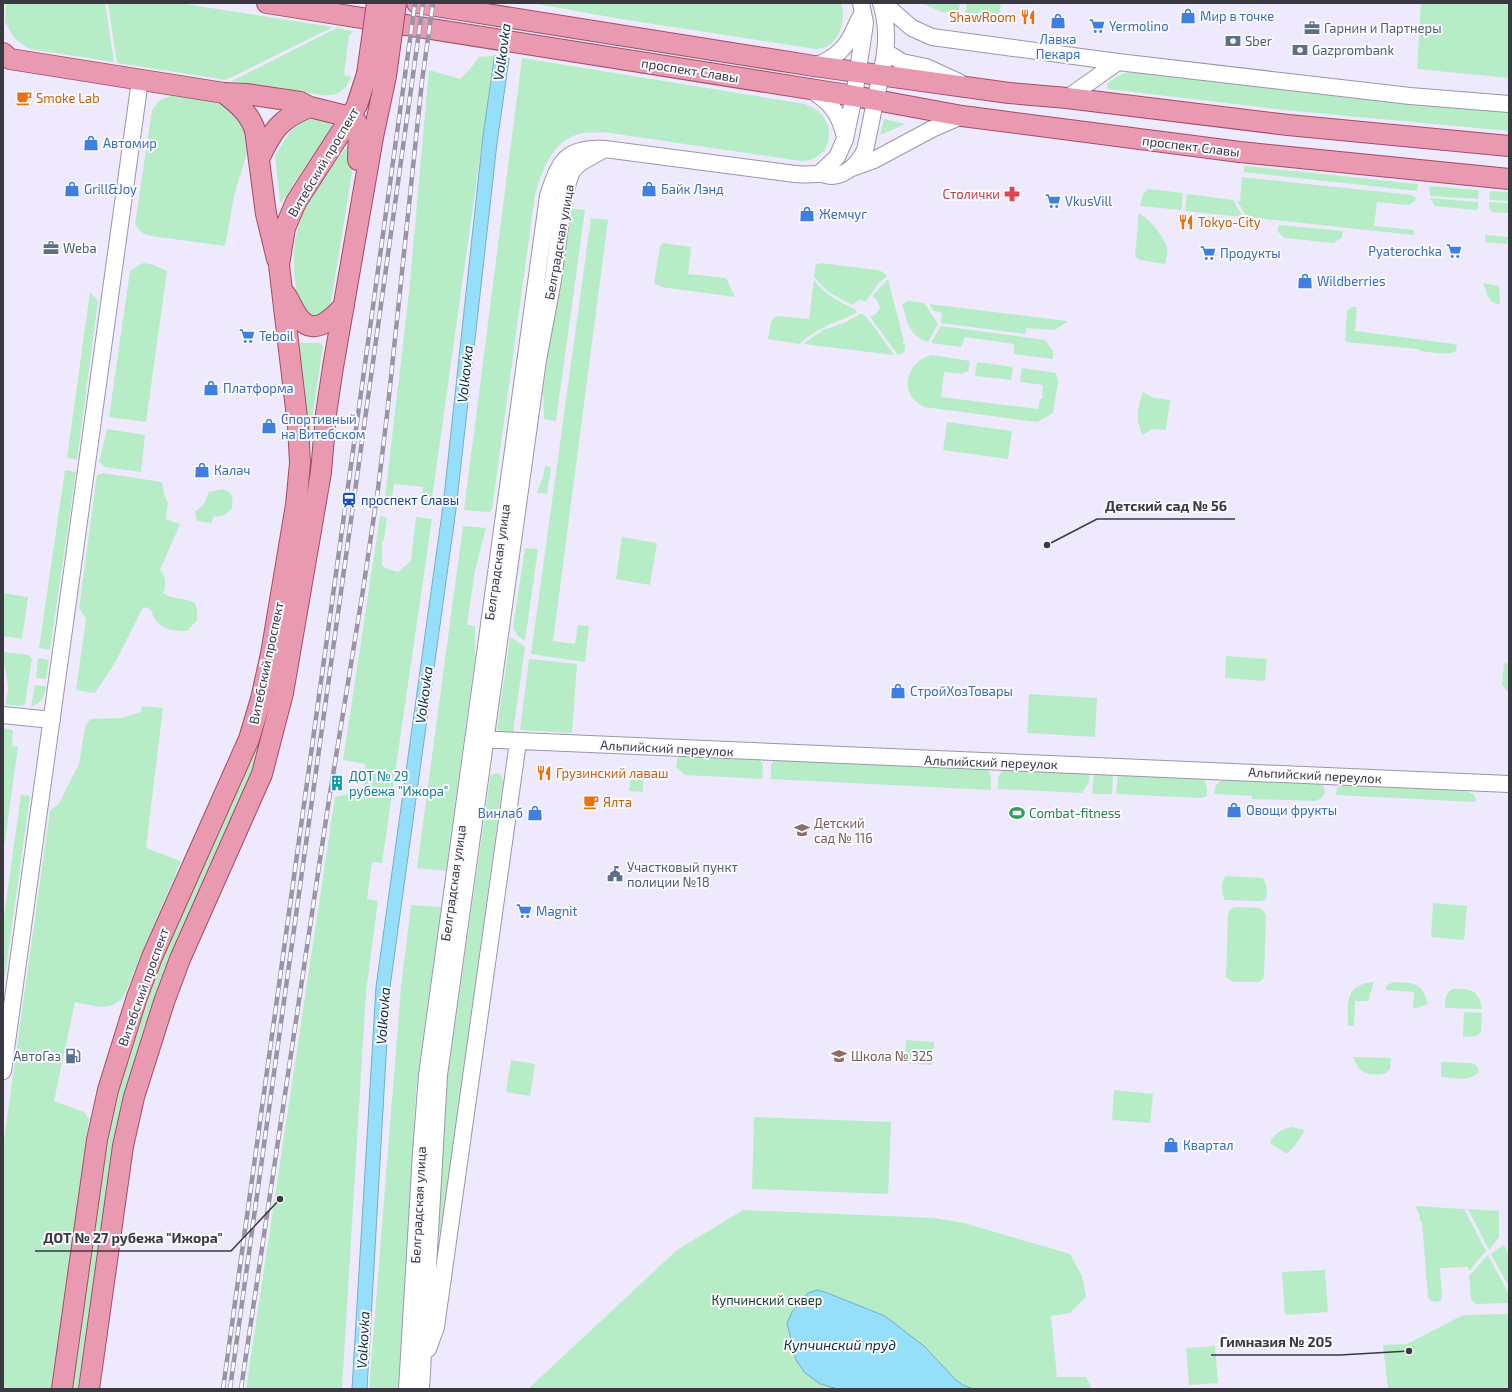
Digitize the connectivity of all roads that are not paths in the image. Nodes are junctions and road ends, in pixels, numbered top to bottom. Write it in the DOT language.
graph roads {
  1 [pos="267,3"];
  2 [pos="377,3"];
  3 [pos="396,3"];
  4 [pos="420,3"];
  5 [pos="882,3"];
  6 [pos="863,13"];
  7 [pos="886,22"];
  8 [pos="886,52"];
  9 [pos="12,56"];
  10 [pos="1118,62"];
  11 [pos="814,66"];
  12 [pos="858,72"];
  13 [pos="882,75"];
  14 [pos="140,80"];
  15 [pos="969,87"];
  16 [pos="810,89"];
  17 [pos="224,93"];
  18 [pos="854,96"];
  19 [pos="1067,98"];
  20 [pos="876,100"];
  21 [pos="1509,104"];
  22 [pos="310,107"];
  23 [pos="962,116"];
  24 [pos="350,117"];
  25 [pos="845,139"];
  26 [pos="1509,146"];
  27 [pos="259,159"];
  28 [pos="852,168"];
  29 [pos="820,174"];
  30 [pos="1509,179"];
  31 [pos="358,226"];
  32 [pos="280,275"];
  33 [pos="344,306"];
  34 [pos="3,715"];
  35 [pos="52,720"];
  36 [pos="480,740"];
  37 [pos="518,742"];
  38 [pos="1509,784"];
  39 [pos="3,1072"];
  40 [pos="422,1367"];
  41 [pos="62,1389"];
  42 [pos="88,1389"];
  43 [pos="407,1389"];
  44 [pos="421,1389"];
  1 -- 16 [label="main road, проспект Славы"];
  2 -- 24 [label="main road, Витебский проспект, bridge"];
  3 -- 31 [label="main road, Витебский проспект, bridge"];
  4 -- 11 [label="main road, проспект Славы"];
  5 -- 7 [label="street"];
  5 -- 10 [label="street"];
  6 -- 7 [label="street"];
  6 -- 11 [label="street"];
  6 -- 12 [label="street"];
  7 -- 8 [label="street"];
  8 -- 13 [label="street"];
  8 -- 15 [label="street"];
  9 -- 14 [label="main road"];
  10 -- 19 [label="street"];
  10 -- 21 [label="street"];
  11 -- 12 [label="main road, проспект Славы"];
  12 -- 13 [label="main road, проспект Славы"];
  12 -- 18 [label="street"];
  13 -- 15 [label="main road, проспект Славы"];
  13 -- 20 [label="street"];
  14 -- 17 [label="main road"];
  14 -- 35 [label="street"];
  15 -- 19 [label="main road, проспект Славы"];
  16 -- 18 [label="main road, проспект Славы"];
  16 -- 25 [label="street"];
  17 -- 22 [label="main road"];
  17 -- 27 [label="main road"];
  18 -- 20 [label="main road, проспект Славы"];
  18 -- 25 [label="street"];
  19 -- 26 [label="main road, проспект Славы"];
  20 -- 23 [label="main road, проспект Славы"];
  20 -- 28 [label="street"];
  22 -- 24 [label="main road"];
  22 -- 27 [label="main road"];
  23 -- 28 [label="street"];
  23 -- 30 [label="main road, проспект Славы"];
  24 -- 31 [label="main road"];
  24 -- 32 [label="main road, Витебский проспект"];
  25 -- 29 [label="street"];
  27 -- 32 [label="main road"];
  28 -- 29 [label="street"];
  29 -- 36 [label="street, Белградская улица"];
  31 -- 33 [label="main road, Витебский проспект"];
  32 -- 33 [label="main road"];
  32 -- 41 [label="main road, Витебский проспект"];
  33 -- 42 [label="main road, Витебский проспект"];
  34 -- 35 [label="street"];
  35 -- 39 [label="street"];
  36 -- 37 [label="street, Альпийский переулок"];
  36 -- 40 [label="street, Белградская улица"];
  36 -- 43 [label="street, Белградская улица"];
  37 -- 38 [label="street, Альпийский переулок"];
  37 -- 40 [label="street"];
  40 -- 44 [label="street, Белградская улица"];
}
